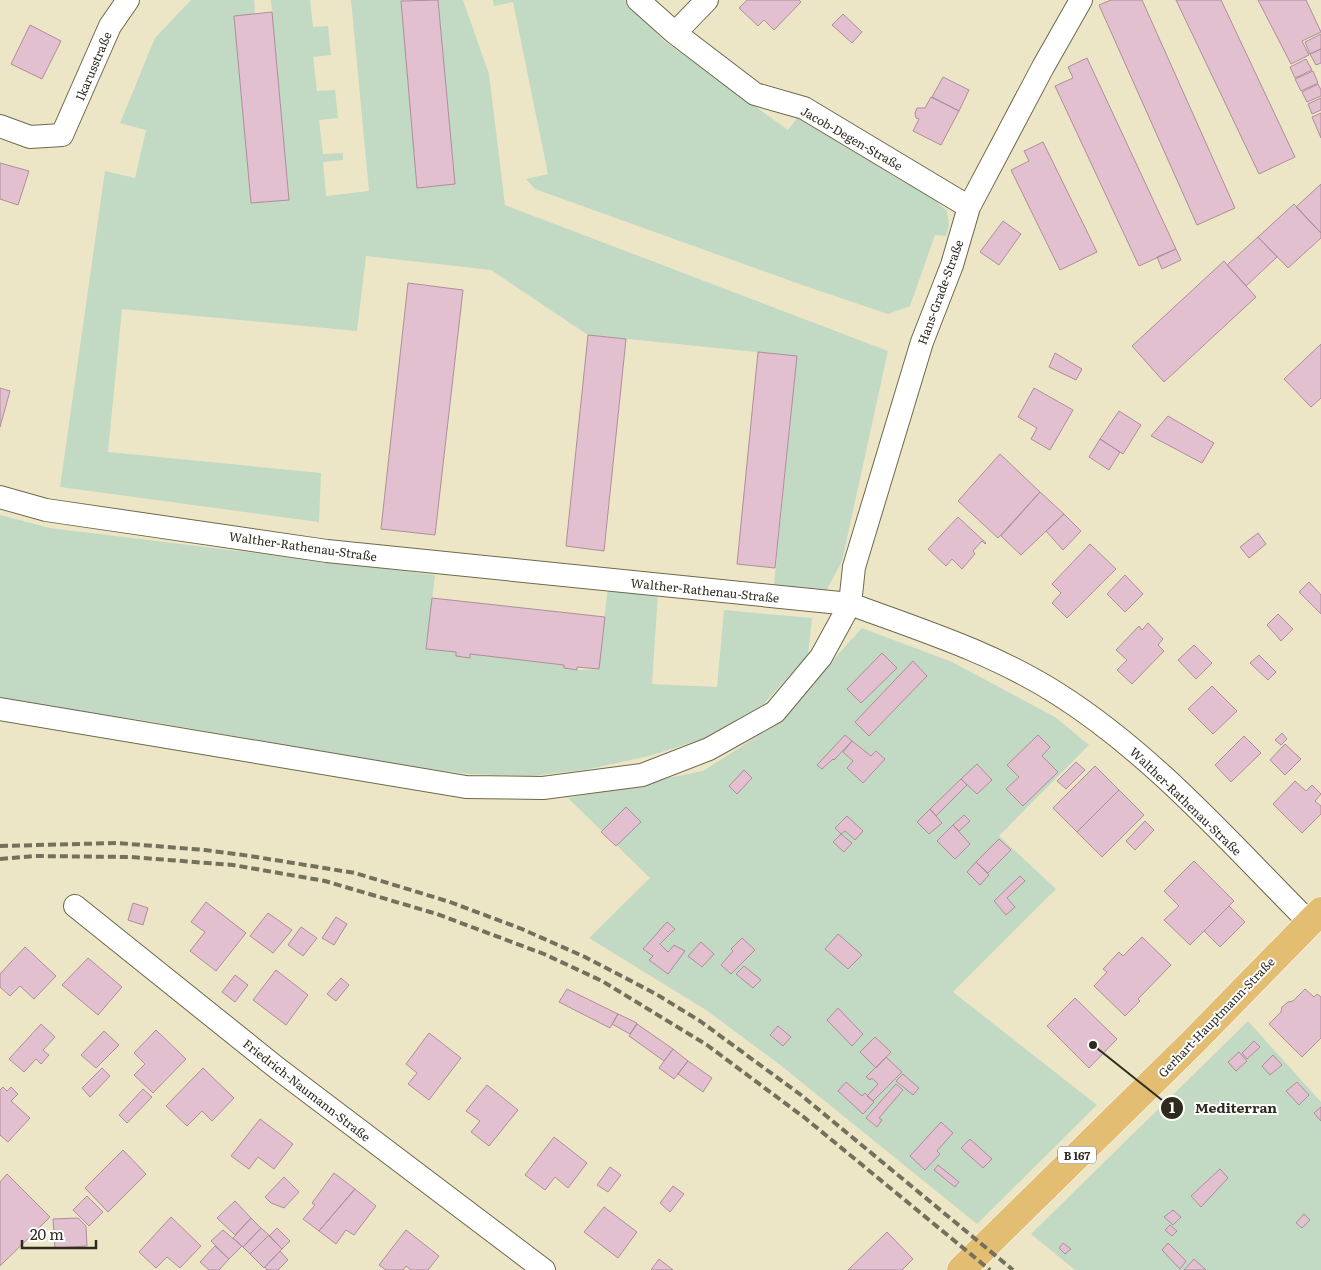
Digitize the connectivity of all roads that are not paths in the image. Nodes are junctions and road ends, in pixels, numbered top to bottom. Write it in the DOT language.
graph roads {
  1 [pos="128,0"];
  2 [pos="638,0"];
  3 [pos="707,0"];
  4 [pos="1081,0"];
  5 [pos="675,33"];
  6 [pos="0,126"];
  7 [pos="970,207"];
  8 [pos="0,497"];
  9 [pos="850,604"];
  10 [pos="0,709"];
  11 [pos="74,906"];
  12 [pos="1315,916"];
  13 [pos="544,1270"];
  14 [pos="961,1270"];
  1 -- 6 [label="street, Ikarusstraße"];
  2 -- 5 [label="street, Jacob-Degen-Straße"];
  3 -- 5 [label="street"];
  4 -- 7 [label="street, Hans-Grade-Straße"];
  5 -- 7 [label="street, Jacob-Degen-Straße"];
  7 -- 9 [label="street, Hans-Grade-Straße"];
  8 -- 9 [label="street, Walther-Rathenau-Straße"];
  9 -- 10 [label="street"];
  9 -- 12 [label="street, Walther-Rathenau-Straße"];
  11 -- 13 [label="street, Friedrich-Naumann-Straße"];
  12 -- 14 [label="main road, Gerhart-Hauptmann-Straße / B 167"];
}
